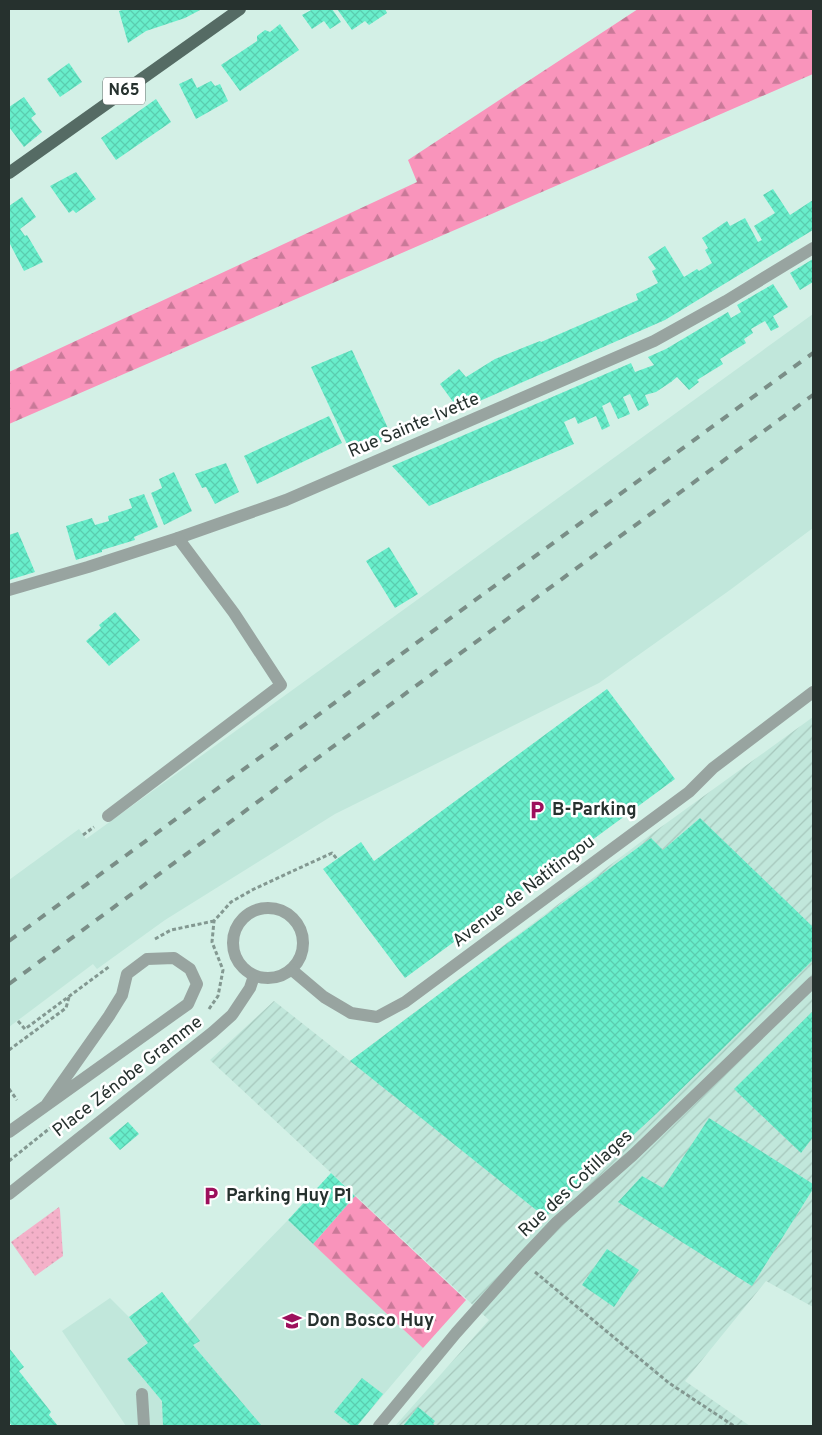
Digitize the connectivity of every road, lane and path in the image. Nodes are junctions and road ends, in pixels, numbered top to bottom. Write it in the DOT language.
graph roads {
  1 [pos="240,9"];
  2 [pos="9,173"];
  3 [pos="813,248"];
  4 [pos="178,538"];
  5 [pos="9,590"];
  6 [pos="813,692"];
  7 [pos="108,816"];
  8 [pos="292,970"];
  9 [pos="254,976"];
  10 [pos="813,982"];
  11 [pos="69,996"];
  12 [pos="18,1020"];
  13 [pos="25,1029"];
  14 [pos="9,1050"];
  15 [pos="9,1089"];
  16 [pos="17,1100"];
  17 [pos="47,1104"];
  18 [pos="9,1132"];
  19 [pos="9,1194"];
  20 [pos="521,1260"];
  21 [pos="142,1394"];
  22 [pos="144,1426"];
  23 [pos="379,1426"];
  24 [pos="734,1426"];
  1 -- 2 [label="main road, N65"];
  3 -- 4 [label="street, Rue Sainte-Ivette"];
  4 -- 5 [label="street, Rue Sainte-Ivette"];
  4 -- 7 [label="street"];
  6 -- 8 [label="street, Avenue de Natitingou"];
  8 -- 9 [label="street"];
  8 -- 9 [label="street"];
  9 -- 19 [label="street, Place Zénobe Gramme"];
  10 -- 20 [label="street, Rue des Cotillages"];
  11 -- 14 [label="path"];
  12 -- 13 [label="path"];
  15 -- 16 [label="path"];
  17 -- 17 [label="street"];
  17 -- 18 [label="street"];
  20 -- 23 [label="street, Rue des Cotillages"];
  20 -- 24 [label="path"];
  21 -- 22 [label="street"];
}
